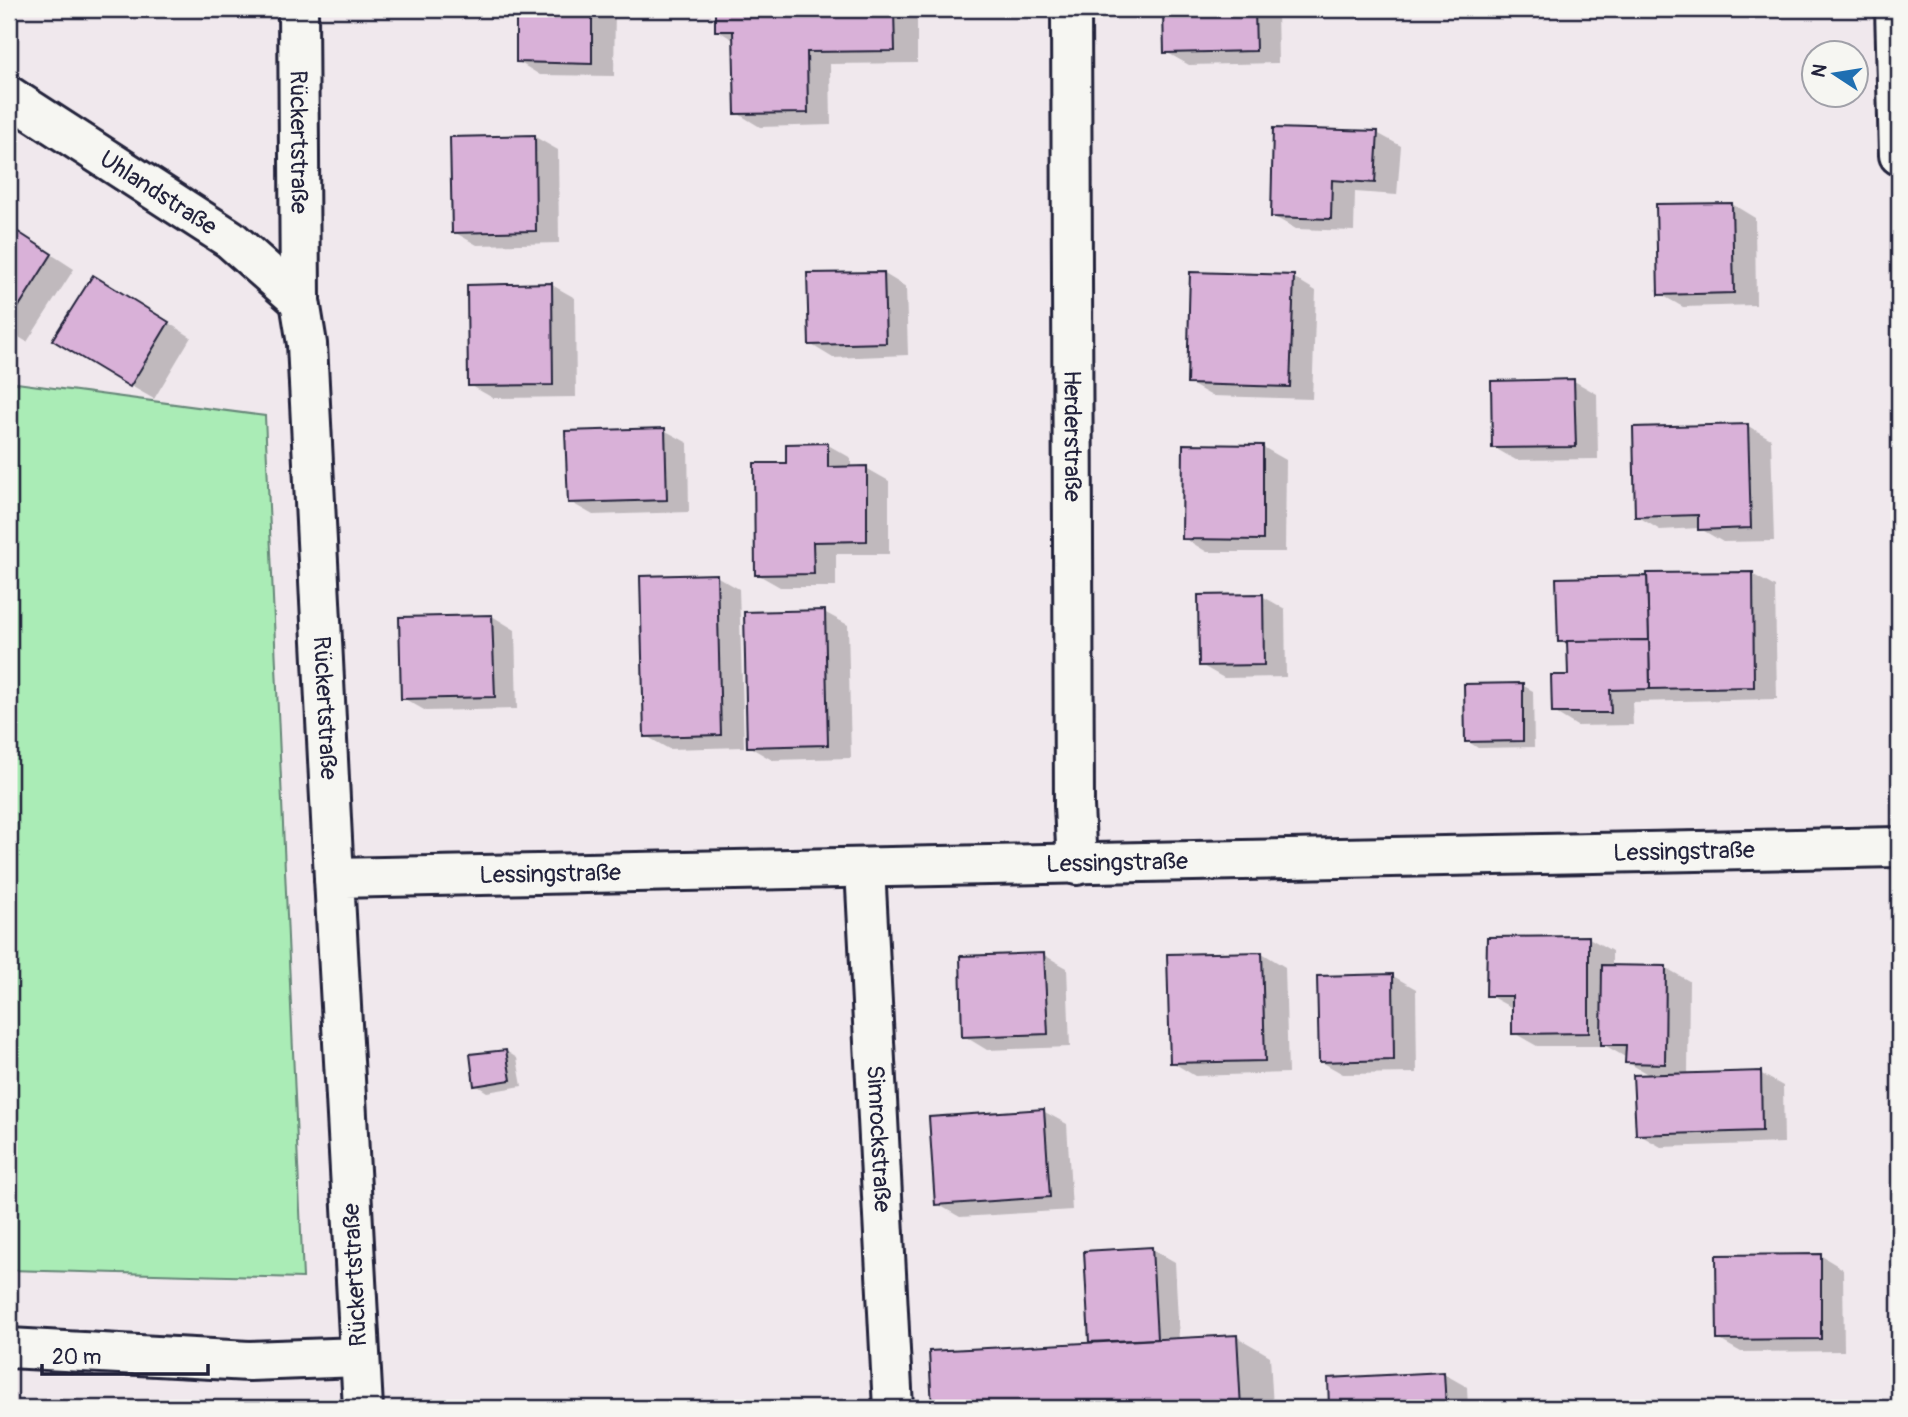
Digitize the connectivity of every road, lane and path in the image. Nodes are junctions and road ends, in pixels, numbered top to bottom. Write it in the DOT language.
graph roads {
  1 [pos="298,9"];
  2 [pos="1071,9"];
  3 [pos="1895,9"];
  4 [pos="9,96"];
  5 [pos="1899,155"];
  6 [pos="300,301"];
  7 [pos="1899,847"];
  8 [pos="1077,865"];
  9 [pos="865,868"];
  10 [pos="334,878"];
  11 [pos="9,1348"];
  12 [pos="360,1357"];
  13 [pos="363,1408"];
  14 [pos="893,1408"];
  1 -- 6 [label="street, Rückertstraße"];
  2 -- 8 [label="street, Herderstraße"];
  3 -- 5 [label="street"];
  4 -- 6 [label="street, Uhlandstraße"];
  6 -- 10 [label="street, Rückertstraße"];
  7 -- 8 [label="street, Lessingstraße"];
  8 -- 9 [label="street, Lessingstraße"];
  9 -- 10 [label="street, Lessingstraße"];
  9 -- 14 [label="street, Simrockstraße"];
  10 -- 12 [label="street, Rückertstraße"];
  11 -- 12 [label="street"];
  12 -- 13 [label="street, Rückertstraße"];
}
